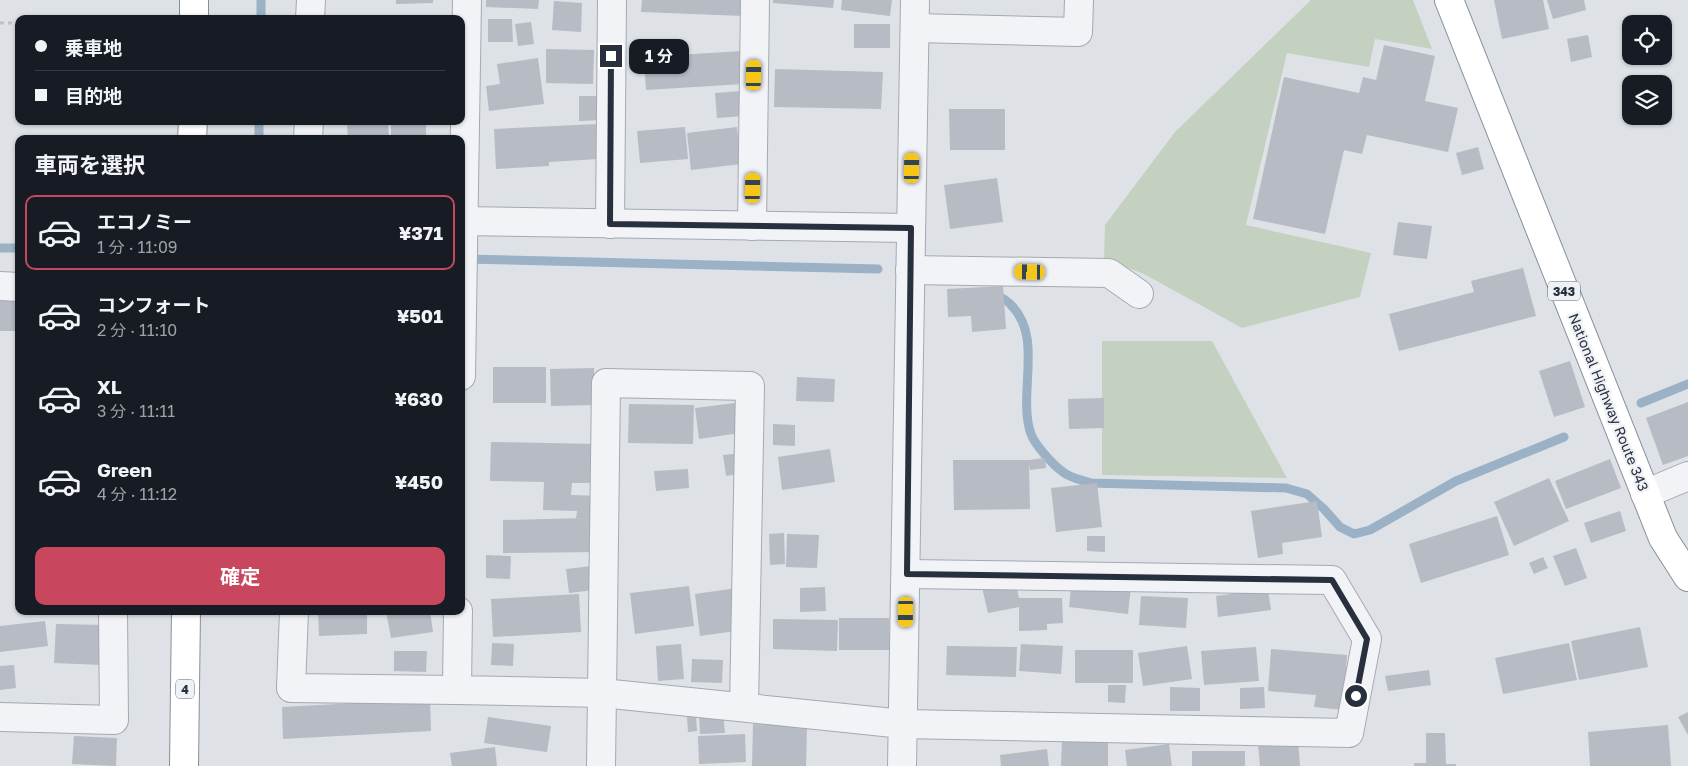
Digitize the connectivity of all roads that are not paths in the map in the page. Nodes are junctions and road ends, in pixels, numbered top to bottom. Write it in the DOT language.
graph roads {
  1 [pos="194,0"];
  2 [pos="311,0"];
  3 [pos="467,0"];
  4 [pos="612,0"];
  5 [pos="755,0"];
  6 [pos="915,0"];
  7 [pos="1079,0"];
  8 [pos="1454,1"];
  9 [pos="194,15"];
  10 [pos="310,15"];
  11 [pos="915,28"];
  12 [pos="465,88"];
  13 [pos="465,221"];
  14 [pos="610,224"];
  15 [pos="752,226"];
  16 [pos="911,228"];
  17 [pos="910,270"];
  18 [pos="0,286"];
  19 [pos="15,287"];
  20 [pos="1139,294"];
  21 [pos="1688,476"];
  22 [pos="1645,494"];
  23 [pos="907,574"];
  24 [pos="1688,577"];
  25 [pos="113,615"];
  26 [pos="186,615"];
  27 [pos="294,615"];
  28 [pos="458,615"];
  29 [pos="457,690"];
  30 [pos="602,694"];
  31 [pos="744,707"];
  32 [pos="0,717"];
  33 [pos="903,724"];
  34 [pos="184,766"];
  35 [pos="601,766"];
  36 [pos="902,766"];
  1 -- 9 [label="highway"];
  2 -- 10 [label="street"];
  3 -- 12 [label="street"];
  4 -- 14 [label="street"];
  5 -- 15 [label="street"];
  6 -- 11 [label="street"];
  7 -- 11 [label="street"];
  8 -- 22 [label="highway, National Highway Route 343 / 343"];
  11 -- 16 [label="street"];
  13 -- 14 [label="street"];
  14 -- 15 [label="street"];
  15 -- 16 [label="street"];
  16 -- 17 [label="street"];
  17 -- 20 [label="street"];
  17 -- 23 [label="street"];
  18 -- 19 [label="street"];
  21 -- 22 [label="street"];
  22 -- 24 [label="highway, National Highway Route 343 / 343"];
  23 -- 33 [label="street"];
  23 -- 33 [label="street"];
  25 -- 32 [label="street"];
  26 -- 34 [label="highway, 4"];
  27 -- 29 [label="street"];
  28 -- 29 [label="street"];
  29 -- 30 [label="street"];
  30 -- 31 [label="street"];
  30 -- 31 [label="street"];
  30 -- 35 [label="street"];
  31 -- 33 [label="street"];
  33 -- 36 [label="street"];
}
